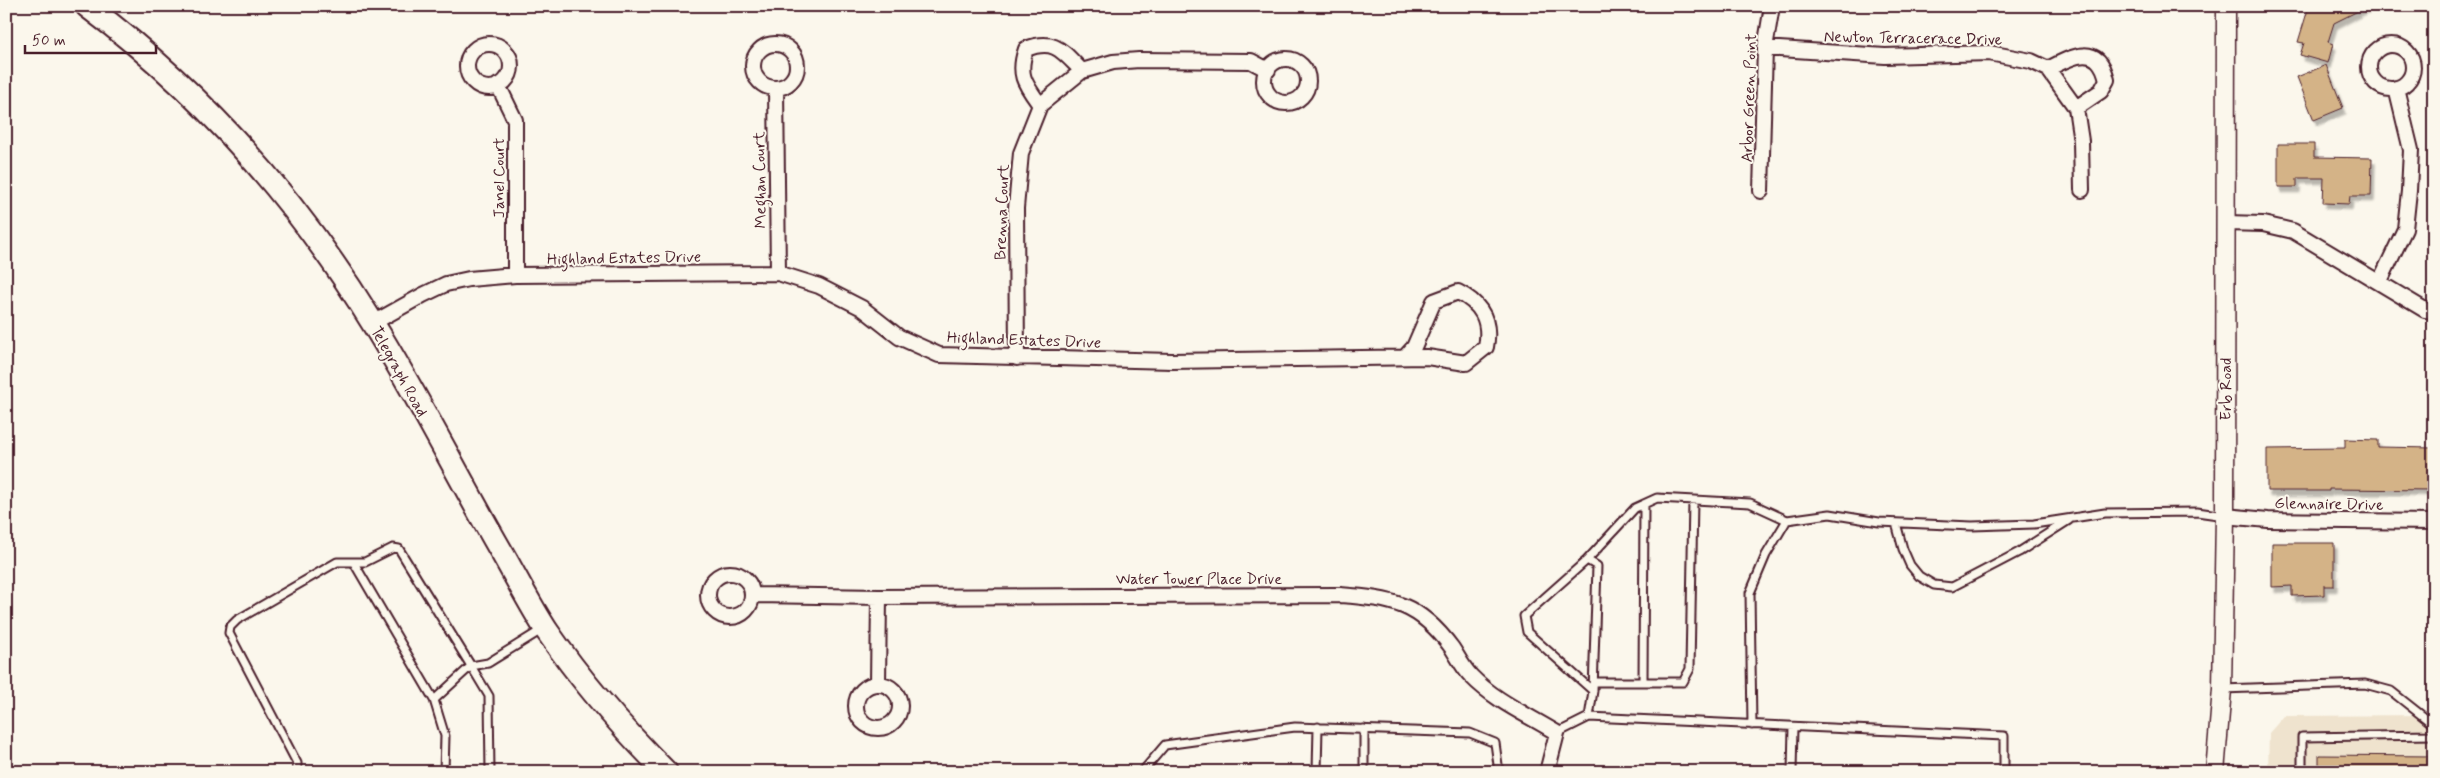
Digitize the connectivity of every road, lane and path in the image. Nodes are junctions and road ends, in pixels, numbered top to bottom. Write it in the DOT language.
graph roads {
  1 [pos="1772,6"];
  2 [pos="2226,6"];
  3 [pos="97,9"];
  4 [pos="1765,48"];
  5 [pos="2048,69"];
  6 [pos="1082,70"];
  7 [pos="1268,70"];
  8 [pos="498,86"];
  9 [pos="776,88"];
  10 [pos="2396,88"];
  11 [pos="1040,105"];
  12 [pos="2076,108"];
  13 [pos="2082,190"];
  14 [pos="1762,191"];
  15 [pos="2226,223"];
  16 [pos="778,273"];
  17 [pos="515,275"];
  18 [pos="2380,281"];
  19 [pos="2434,311"];
  20 [pos="374,323"];
  21 [pos="1405,357"];
  22 [pos="1017,358"];
  23 [pos="1693,500"];
  24 [pos="1644,504"];
  25 [pos="2225,516"];
  26 [pos="2071,518"];
  27 [pos="1787,520"];
  28 [pos="2434,522"];
  29 [pos="1896,523"];
  30 [pos="1586,560"];
  31 [pos="354,563"];
  32 [pos="752,595"];
  33 [pos="879,597"];
  34 [pos="546,628"];
  35 [pos="470,666"];
  36 [pos="1594,682"];
  37 [pos="1643,682"];
  38 [pos="878,684"];
  39 [pos="2222,689"];
  40 [pos="1594,691"];
  41 [pos="434,700"];
  42 [pos="1589,717"];
  43 [pos="2434,724"];
  44 [pos="1752,725"];
  45 [pos="1318,727"];
  46 [pos="1794,727"];
  47 [pos="1364,729"];
  48 [pos="1556,733"];
  49 [pos="2434,735"];
  50 [pos="297,772"];
  51 [pos="444,772"];
  52 [pos="490,772"];
  53 [pos="666,772"];
  54 [pos="1142,772"];
  55 [pos="1317,772"];
  56 [pos="1364,772"];
  57 [pos="1499,772"];
  58 [pos="1547,772"];
  59 [pos="1792,772"];
  60 [pos="2004,772"];
  61 [pos="2215,772"];
  62 [pos="2302,772"];
  1 -- 4 [label="street, Arbor Green Point"];
  2 -- 15 [label="street, Erb Road"];
  3 -- 20 [label="main road, Telegraph Road"];
  4 -- 5 [label="street, Newton Terracerace Drive"];
  4 -- 14 [label="street, Arbor Green Point"];
  5 -- 12 [label="street"];
  5 -- 12 [label="street"];
  6 -- 7 [label="street, Brenna Court"];
  6 -- 11 [label="street, Brenna Court"];
  6 -- 11 [label="street"];
  8 -- 17 [label="street, Janel Court"];
  9 -- 16 [label="street, Meghan Court"];
  10 -- 18 [label="street"];
  11 -- 22 [label="street, Brenna Court"];
  12 -- 13 [label="street"];
  15 -- 18 [label="street"];
  15 -- 25 [label="street, Erb Road"];
  16 -- 17 [label="street, Highland Estates Drive"];
  16 -- 22 [label="street, Highland Estates Drive"];
  17 -- 20 [label="street, Highland Estates Drive"];
  18 -- 19 [label="street"];
  20 -- 34 [label="main road, Telegraph Road"];
  21 -- 21 [label="street, Highland Estates Drive"];
  21 -- 22 [label="street, Highland Estates Drive"];
  23 -- 24 [label="lane"];
  23 -- 27 [label="lane"];
  23 -- 37 [label="lane"];
  24 -- 30 [label="lane"];
  24 -- 37 [label="lane"];
  25 -- 26 [label="lane"];
  25 -- 28 [label="street, Glennaire Drive"];
  25 -- 39 [label="street, Erb Road"];
  26 -- 29 [label="lane"];
  26 -- 29 [label="lane"];
  27 -- 29 [label="lane"];
  27 -- 44 [label="lane"];
  30 -- 36 [label="lane"];
  30 -- 40 [label="lane"];
  31 -- 35 [label="lane"];
  31 -- 41 [label="lane"];
  31 -- 50 [label="lane"];
  32 -- 33 [label="street, Water Tower Place Drive"];
  33 -- 38 [label="street"];
  33 -- 48 [label="street, Water Tower Place Drive"];
  34 -- 35 [label="lane"];
  34 -- 53 [label="main road, Telegraph Road"];
  35 -- 41 [label="lane"];
  35 -- 52 [label="lane"];
  36 -- 37 [label="lane"];
  36 -- 40 [label="lane"];
  39 -- 43 [label="lane"];
  39 -- 61 [label="street, Erb Road"];
  40 -- 42 [label="lane"];
  41 -- 51 [label="lane"];
  42 -- 44 [label="lane"];
  42 -- 48 [label="lane"];
  44 -- 46 [label="lane"];
  45 -- 47 [label="lane"];
  45 -- 54 [label="lane"];
  45 -- 55 [label="lane"];
  46 -- 59 [label="lane"];
  46 -- 60 [label="lane"];
  47 -- 56 [label="lane"];
  47 -- 57 [label="lane"];
  48 -- 58 [label="street"];
  49 -- 62 [label="lane"];
}
